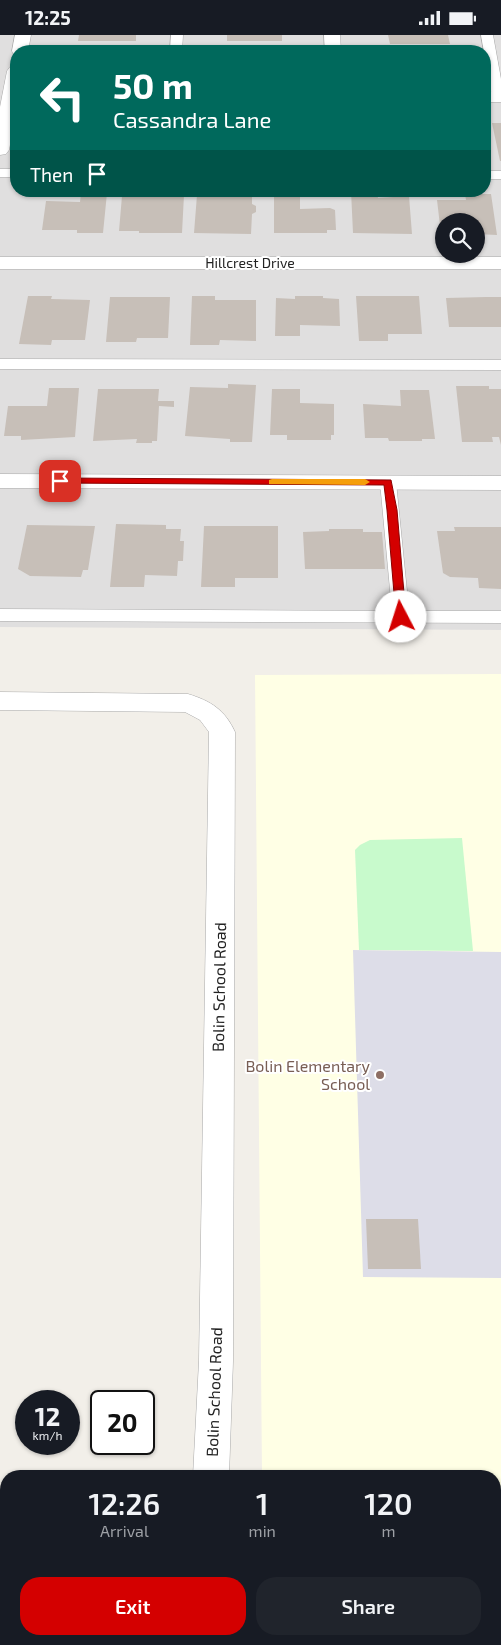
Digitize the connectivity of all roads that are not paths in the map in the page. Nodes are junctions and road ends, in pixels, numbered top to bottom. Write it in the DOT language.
graph roads {
  1 [pos="491,66"];
  2 [pos="495,97"];
  3 [pos="10,111"];
  4 [pos="0,150"];
  5 [pos="0,263"];
  6 [pos="501,263"];
  7 [pos="0,364"];
  8 [pos="501,365"];
  9 [pos="0,481"];
  10 [pos="388,482"];
  11 [pos="501,483"];
  12 [pos="0,615"];
  13 [pos="401,617"];
  14 [pos="501,617"];
  15 [pos="0,701"];
  16 [pos="211,1470"];
  1 -- 2 [label="lane"];
  3 -- 4 [label="street"];
  5 -- 6 [label="street, Hillcrest Drive"];
  7 -- 8 [label="lane"];
  9 -- 10 [label="street"];
  10 -- 11 [label="street"];
  10 -- 13 [label="lane"];
  12 -- 13 [label="lane"];
  13 -- 14 [label="lane"];
  15 -- 16 [label="street, Bolin School Road"];
}
